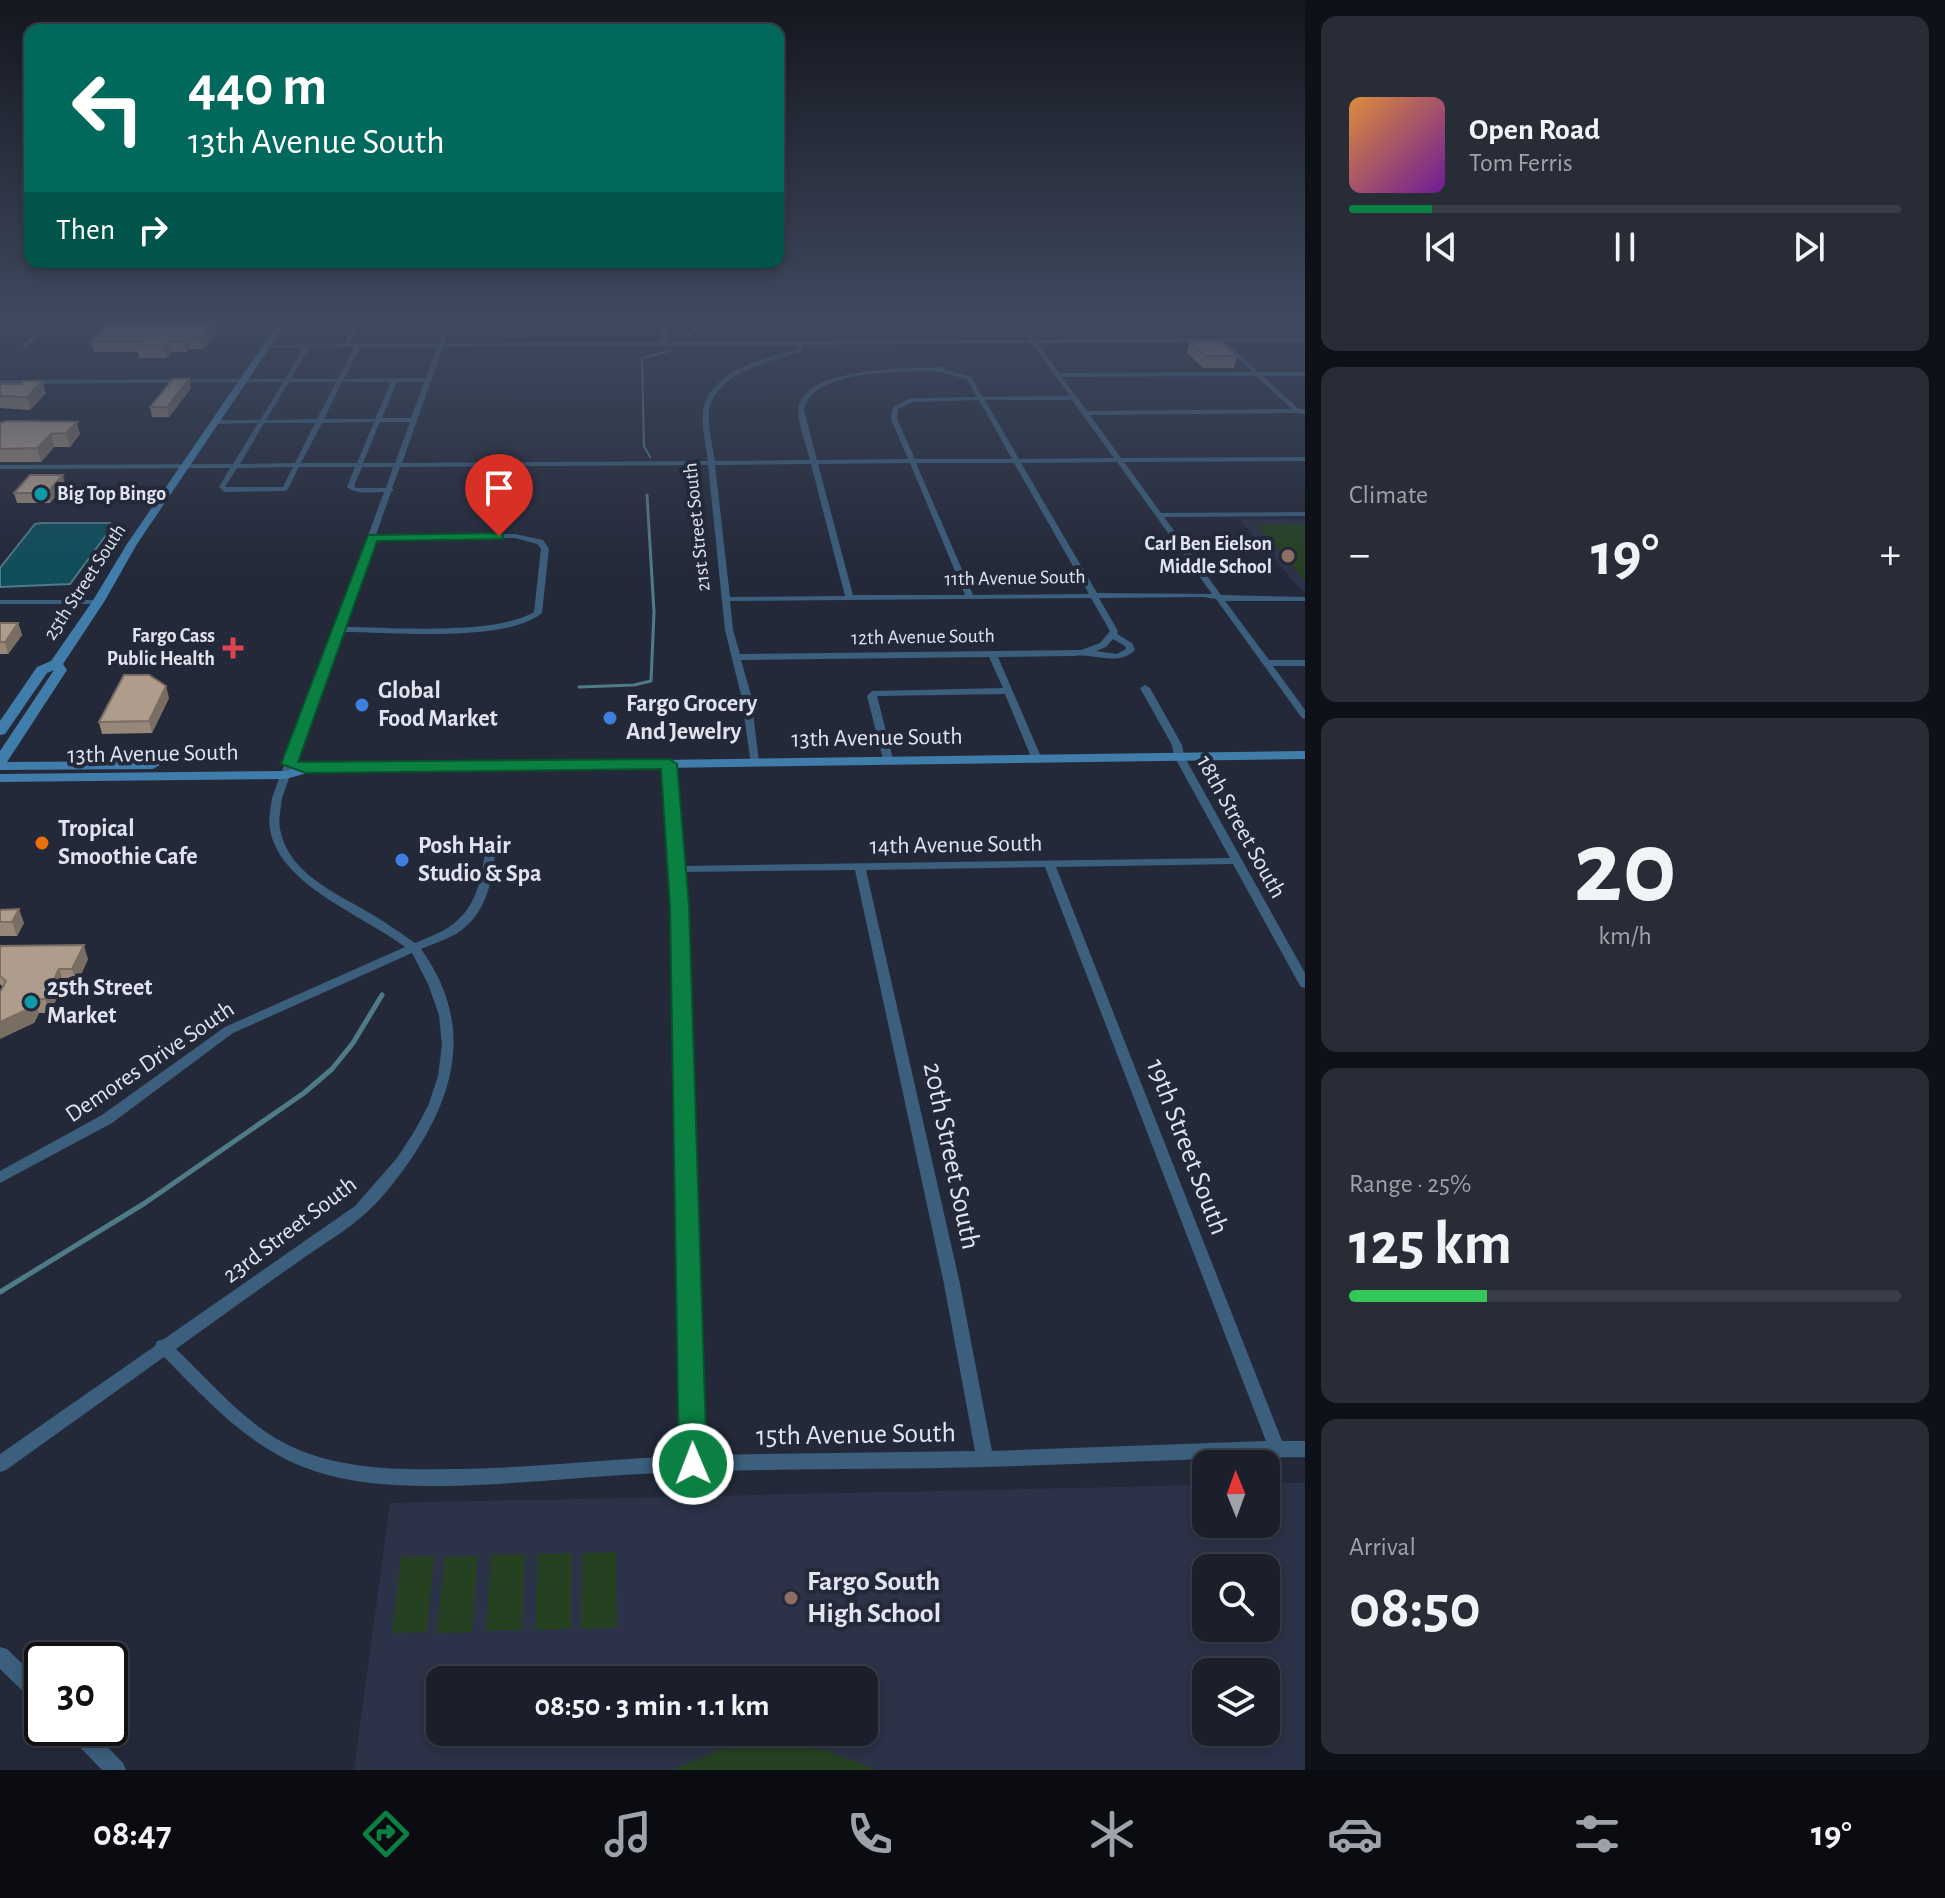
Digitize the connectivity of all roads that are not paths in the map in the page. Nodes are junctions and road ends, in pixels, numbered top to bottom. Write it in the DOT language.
graph roads {
  1 [pos="229,405"];
  2 [pos="272,405"];
  3 [pos="329,405"];
  4 [pos="384,405"];
  5 [pos="420,405"];
  6 [pos="709,405"];
  7 [pos="802,405"];
  8 [pos="902,405"];
  9 [pos="986,405"];
  10 [pos="1077,405"];
  11 [pos="1084,413"];
  12 [pos="1303,413"];
  13 [pos="377,420"];
  14 [pos="415,420"];
  15 [pos="262,421"];
  16 [pos="321,421"];
  17 [pos="218,422"];
  18 [pos="1305,459"];
  19 [pos="1117,460"];
  20 [pos="1017,461"];
  21 [pos="814,462"];
  22 [pos="913,462"];
  23 [pos="711,463"];
  24 [pos="359,465"];
  25 [pos="399,465"];
  26 [pos="297,466"];
  27 [pos="0,467"];
  28 [pos="186,467"];
  29 [pos="235,467"];
  30 [pos="390,490"];
  31 [pos="1305,514"];
  32 [pos="1158,515"];
  33 [pos="373,537"];
  34 [pos="1094,596"];
  35 [pos="970,597"];
  36 [pos="1217,597"];
  37 [pos="850,598"];
  38 [pos="725,599"];
  39 [pos="1305,599"];
  40 [pos="0,602"];
  41 [pos="98,602"];
  42 [pos="346,629"];
  43 [pos="1110,639"];
  44 [pos="1089,652"];
  45 [pos="993,655"];
  46 [pos="737,657"];
  47 [pos="1265,663"];
  48 [pos="1305,663"];
  49 [pos="56,664"];
  50 [pos="1145,688"];
  51 [pos="1008,691"];
  52 [pos="1305,716"];
  53 [pos="0,731"];
  54 [pos="1305,755"];
  55 [pos="1179,756"];
  56 [pos="1036,757"];
  57 [pos="888,759"];
  58 [pos="754,762"];
  59 [pos="0,764"];
  60 [pos="669,764"];
  61 [pos="288,770"];
  62 [pos="0,778"];
  63 [pos="491,844"];
  64 [pos="1237,861"];
  65 [pos="1049,864"];
  66 [pos="860,866"];
  67 [pos="677,869"];
  68 [pos="414,949"];
  69 [pos="1305,984"];
  70 [pos="0,1178"];
  71 [pos="163,1346"];
  72 [pos="1277,1449"];
  73 [pos="1305,1449"];
  74 [pos="985,1459"];
  75 [pos="0,1464"];
  76 [pos="693,1464"];
  77 [pos="0,1656"];
  78 [pos="24,1679"];
  79 [pos="93,1746"];
  80 [pos="116,1770"];
  1 -- 17 [label="main road, 25th Street South"];
  2 -- 15 [label="street"];
  3 -- 16 [label="street"];
  4 -- 13 [label="street"];
  5 -- 14 [label="street, 23rd Street South"];
  6 -- 23 [label="street, 21st Street South"];
  7 -- 21 [label="street"];
  8 -- 22 [label="street"];
  9 -- 20 [label="street"];
  10 -- 11 [label="street"];
  11 -- 12 [label="street"];
  11 -- 19 [label="street"];
  13 -- 14 [label="street"];
  13 -- 16 [label="street"];
  13 -- 24 [label="street"];
  14 -- 25 [label="street, 23rd Street South"];
  15 -- 16 [label="street"];
  15 -- 17 [label="street"];
  15 -- 29 [label="street"];
  16 -- 26 [label="street"];
  17 -- 28 [label="main road, 25th Street South"];
  18 -- 19 [label="street"];
  19 -- 20 [label="street"];
  19 -- 32 [label="street"];
  20 -- 22 [label="street"];
  20 -- 34 [label="street"];
  21 -- 22 [label="street"];
  21 -- 23 [label="street"];
  21 -- 37 [label="street"];
  22 -- 35 [label="street"];
  23 -- 25 [label="street"];
  23 -- 38 [label="street, 21st Street South"];
  24 -- 25 [label="street"];
  24 -- 26 [label="street"];
  24 -- 30 [label="street"];
  25 -- 30 [label="street, 23rd Street South"];
  26 -- 29 [label="street"];
  26 -- 29 [label="street"];
  27 -- 28 [label="street"];
  28 -- 29 [label="street"];
  28 -- 41 [label="main road, 25th Street South"];
  30 -- 33 [label="street, 23rd Street South"];
  31 -- 32 [label="street"];
  32 -- 36 [label="street"];
  33 -- 42 [label="street, 23rd Street South"];
  33 -- 42 [label="street"];
  34 -- 35 [label="street, 11th Avenue South"];
  34 -- 36 [label="street, 11th Avenue South"];
  34 -- 43 [label="street"];
  35 -- 37 [label="street, 11th Avenue South"];
  36 -- 39 [label="street, 11th Avenue South"];
  36 -- 47 [label="street"];
  37 -- 38 [label="street, 11th Avenue South"];
  38 -- 46 [label="street, 21st Street South"];
  40 -- 41 [label="street"];
  41 -- 49 [label="main road, 25th Street South"];
  42 -- 61 [label="street, 23rd Street South"];
  43 -- 44 [label="street, 12th Avenue South"];
  43 -- 44 [label="street"];
  44 -- 45 [label="street, 12th Avenue South"];
  45 -- 46 [label="street, 12th Avenue South"];
  45 -- 51 [label="street"];
  46 -- 58 [label="street, 21st Street South"];
  47 -- 48 [label="street"];
  47 -- 52 [label="street"];
  49 -- 53 [label="main road, 25th Street South"];
  49 -- 59 [label="main road, 25th Street South"];
  50 -- 55 [label="street, 18th Street South"];
  51 -- 56 [label="street"];
  51 -- 57 [label="street"];
  54 -- 55 [label="main road, 13th Avenue South"];
  55 -- 56 [label="main road, 13th Avenue South"];
  55 -- 64 [label="street, 18th Street South"];
  56 -- 57 [label="main road, 13th Avenue South"];
  57 -- 58 [label="main road, 13th Avenue South"];
  58 -- 60 [label="main road, 13th Avenue South"];
  59 -- 61 [label="main road, 13th Avenue South"];
  60 -- 61 [label="main road, 13th Avenue South"];
  60 -- 67 [label="street"];
  61 -- 62 [label="main road, 13th Avenue South"];
  61 -- 68 [label="street, 23rd Street South"];
  63 -- 68 [label="street, Demores Drive South"];
  64 -- 65 [label="street, 14th Avenue South"];
  64 -- 69 [label="street, 18th Street South"];
  65 -- 66 [label="street, 14th Avenue South"];
  65 -- 72 [label="street, 19th Street South"];
  66 -- 67 [label="street, 14th Avenue South"];
  66 -- 74 [label="street, 20th Street South"];
  67 -- 76 [label="street"];
  68 -- 70 [label="street, Demores Drive South"];
  68 -- 71 [label="street, 23rd Street South"];
  71 -- 75 [label="street, 23rd Street South"];
  71 -- 76 [label="street, 15th Avenue South"];
  72 -- 73 [label="street, 15th Avenue South"];
  72 -- 74 [label="street, 15th Avenue South"];
  74 -- 76 [label="street, 15th Avenue South"];
  77 -- 78 [label="street"];
  79 -- 80 [label="street"];
}
